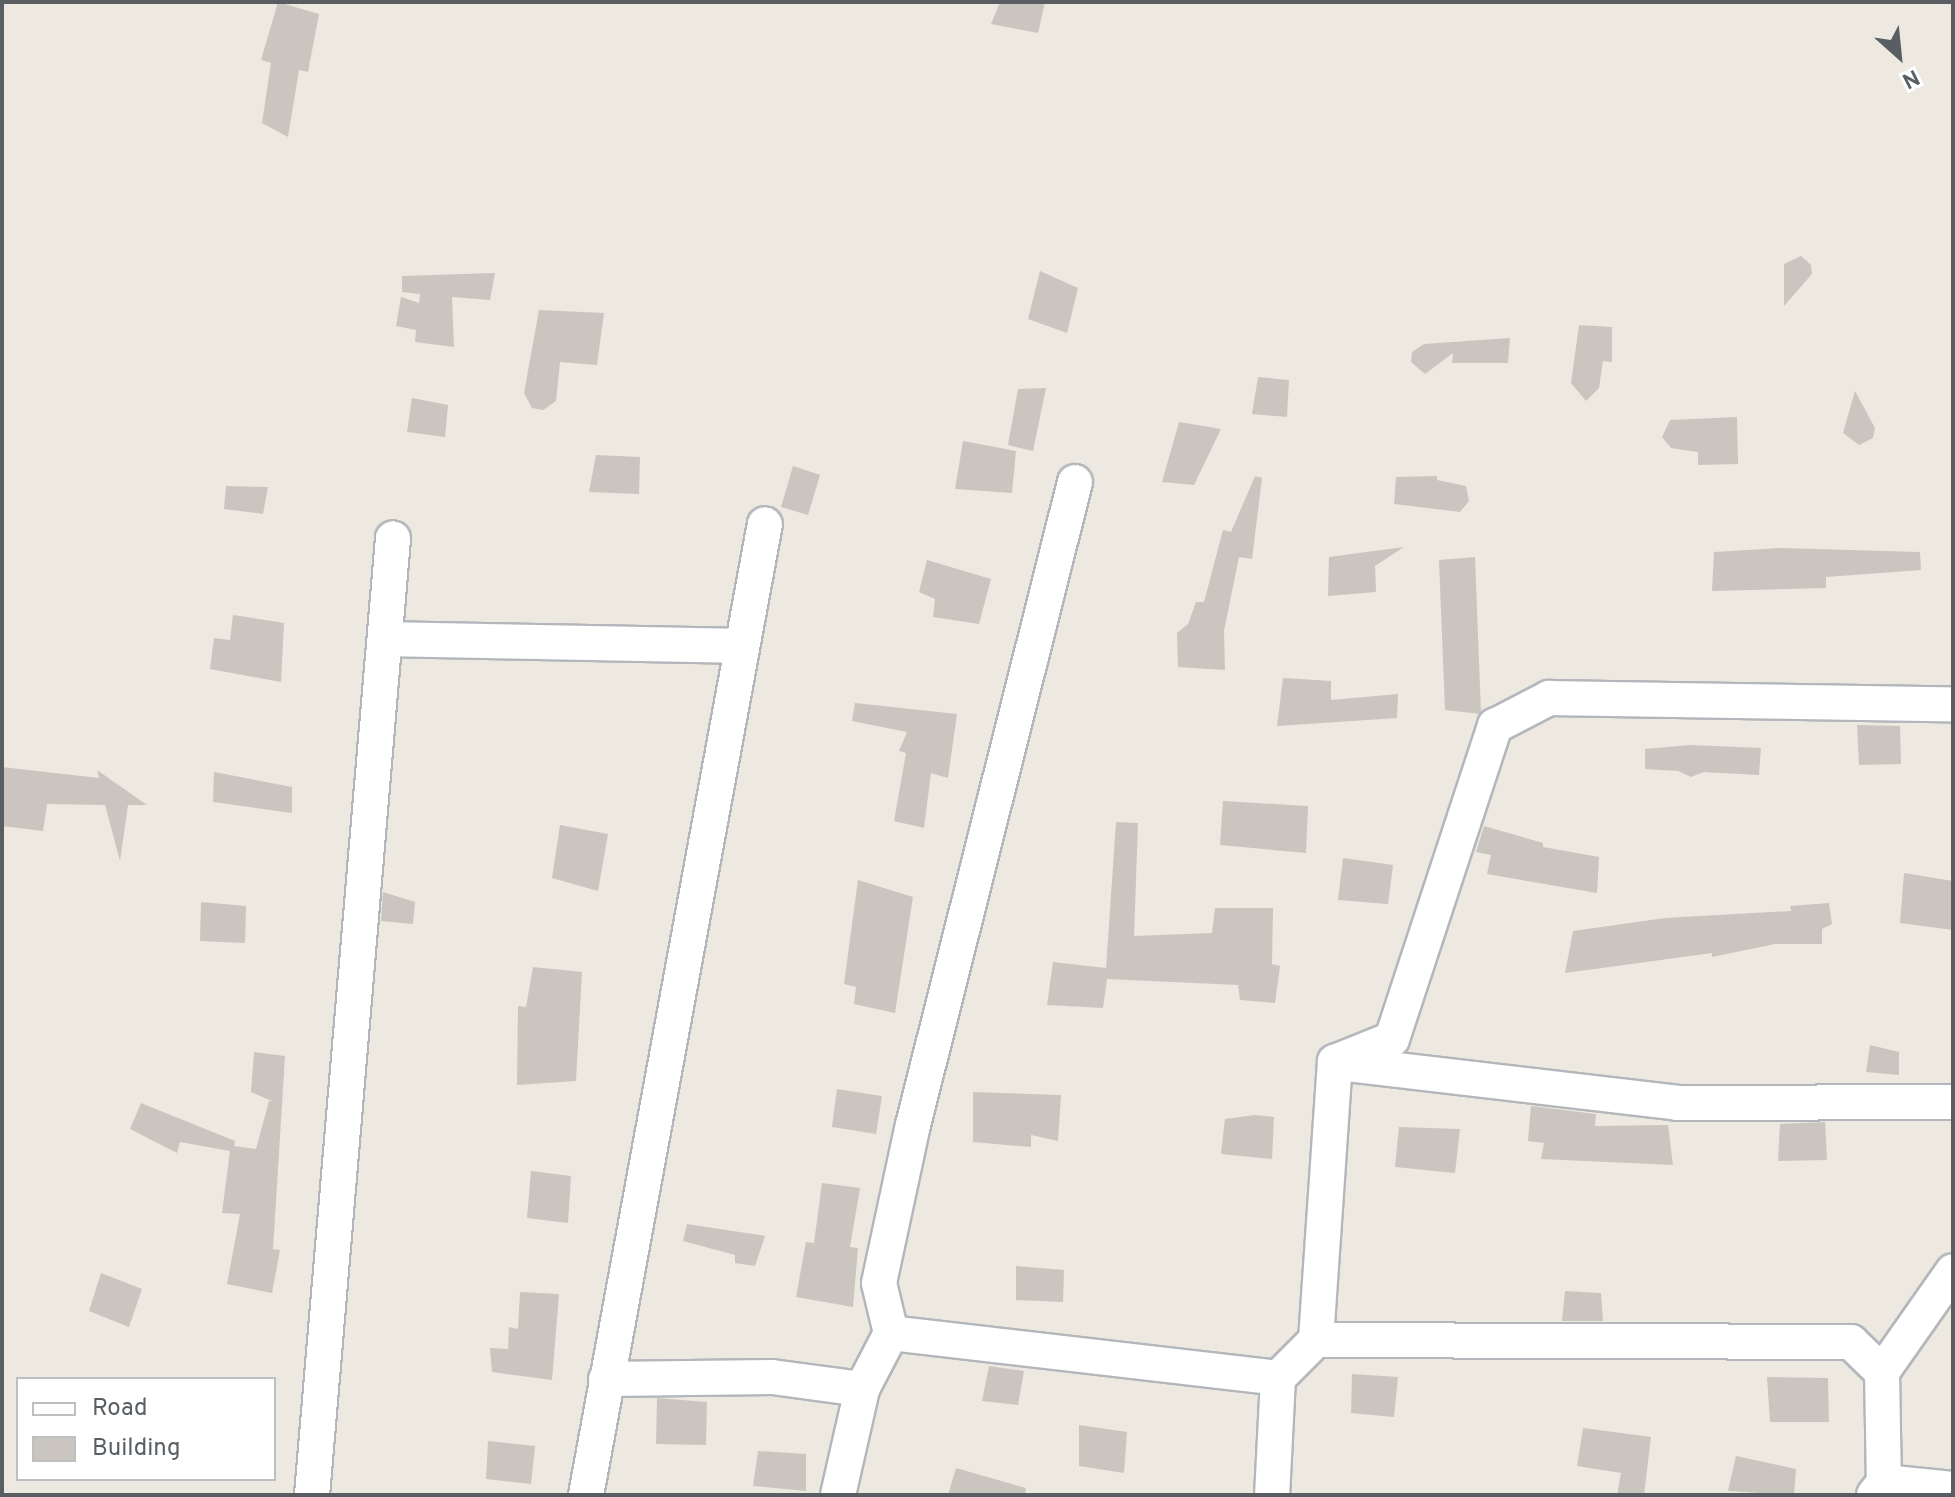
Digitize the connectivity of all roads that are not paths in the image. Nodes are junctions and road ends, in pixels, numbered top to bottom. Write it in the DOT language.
graph roads {
  1 [pos="1075,482"];
  2 [pos="765,524"];
  3 [pos="393,538"];
  4 [pos="385,639"];
  5 [pos="742,646"];
  6 [pos="1953,704"];
  7 [pos="1335,1062"];
  8 [pos="1953,1102"];
  9 [pos="1953,1271"];
  10 [pos="891,1333"];
  11 [pos="1316,1340"];
  12 [pos="1882,1372"];
  13 [pos="1278,1378"];
  14 [pos="606,1379"];
  15 [pos="862,1389"];
  16 [pos="1879,1489"];
  17 [pos="1953,1489"];
  18 [pos="312,1495"];
  19 [pos="586,1495"];
  20 [pos="838,1495"];
  21 [pos="1272,1495"];
  1 -- 10 [label="street"];
  2 -- 5 [label="street"];
  3 -- 4 [label="street"];
  4 -- 5 [label="street"];
  4 -- 18 [label="street"];
  5 -- 14 [label="street"];
  6 -- 7 [label="street"];
  7 -- 8 [label="street"];
  7 -- 11 [label="street"];
  9 -- 12 [label="street"];
  10 -- 13 [label="street"];
  10 -- 15 [label="street"];
  11 -- 12 [label="street"];
  11 -- 13 [label="street"];
  12 -- 16 [label="street"];
  13 -- 21 [label="street"];
  14 -- 15 [label="street"];
  14 -- 19 [label="street"];
  15 -- 20 [label="street"];
  16 -- 17 [label="street"];
}
